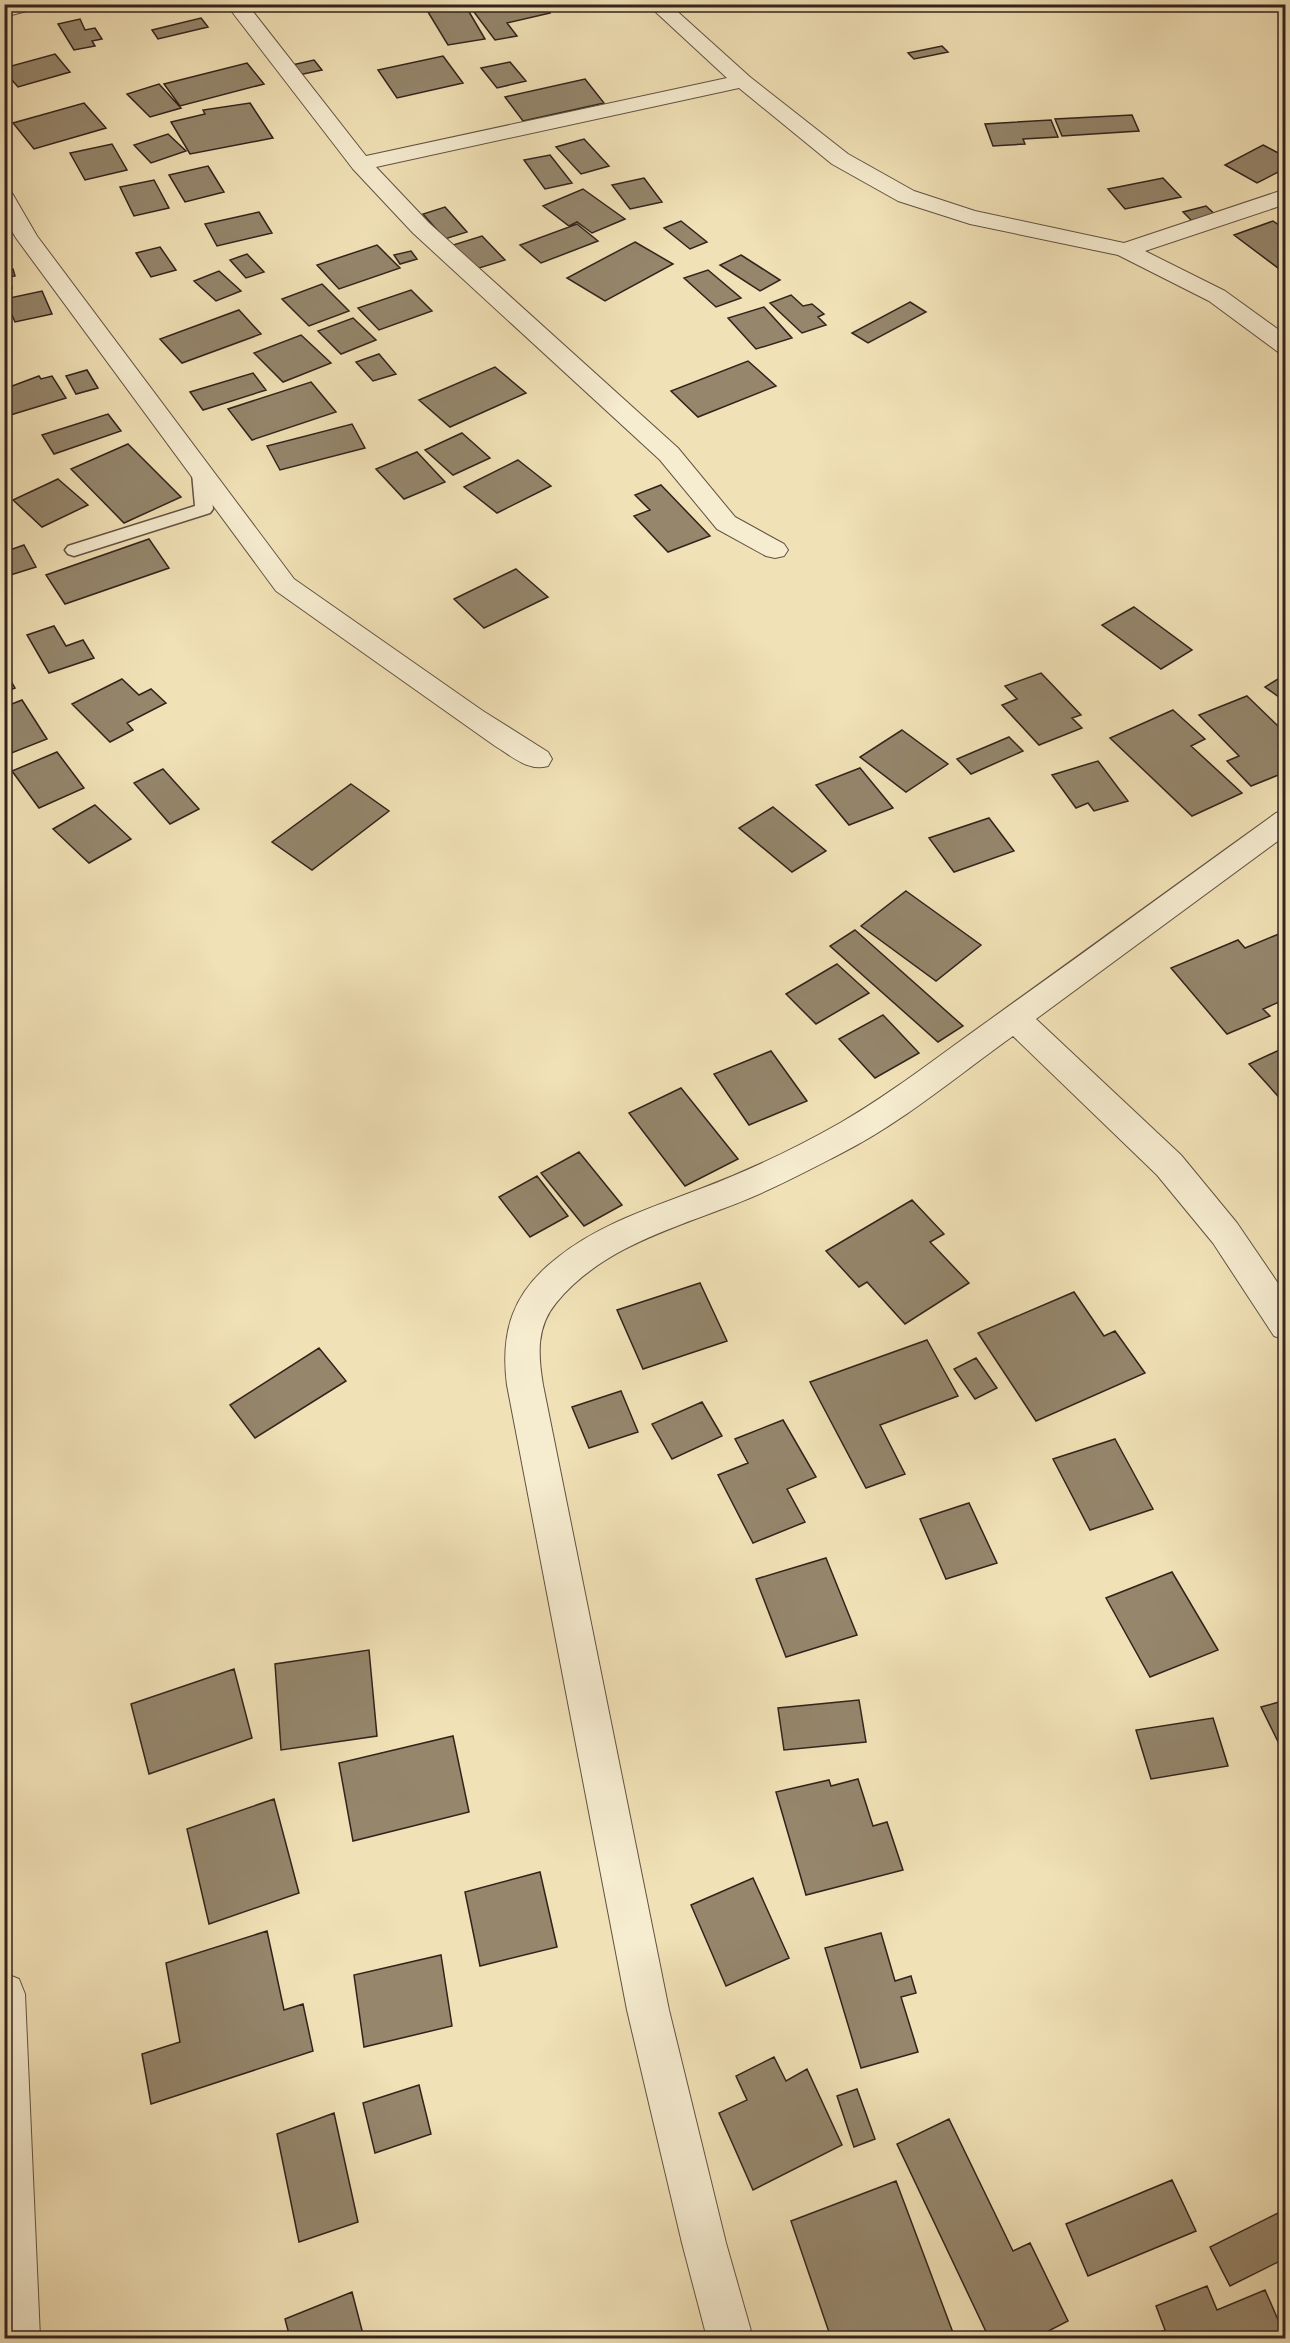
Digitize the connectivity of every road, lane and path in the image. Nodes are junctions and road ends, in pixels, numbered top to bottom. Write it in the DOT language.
graph roads {
  1 [pos="31,4"];
  2 [pos="236,4"];
  3 [pos="657,4"];
  4 [pos="5,10"];
  5 [pos="742,81"];
  6 [pos="361,164"];
  7 [pos="1286,196"];
  8 [pos="4,198"];
  9 [pos="16,239"];
  10 [pos="1125,250"];
  11 [pos="1286,347"];
  12 [pos="201,474"];
  13 [pos="74,550"];
  14 [pos="775,550"];
  15 [pos="538,759"];
  16 [pos="1286,820"];
  17 [pos="1015,1018"];
  18 [pos="1286,1325"];
  19 [pos="4,1994"];
  20 [pos="16,2338"];
  21 [pos="730,2338"];
  1 -- 4 [label="street"];
  2 -- 6 [label="street"];
  3 -- 5 [label="street"];
  5 -- 6 [label="street"];
  5 -- 10 [label="street"];
  6 -- 14 [label="street"];
  7 -- 10 [label="street"];
  8 -- 9 [label="street"];
  9 -- 12 [label="street"];
  10 -- 11 [label="street"];
  12 -- 13 [label="lane"];
  12 -- 15 [label="street"];
  16 -- 17 [label="street"];
  17 -- 18 [label="street"];
  17 -- 21 [label="street"];
  19 -- 20 [label="street"];
}
